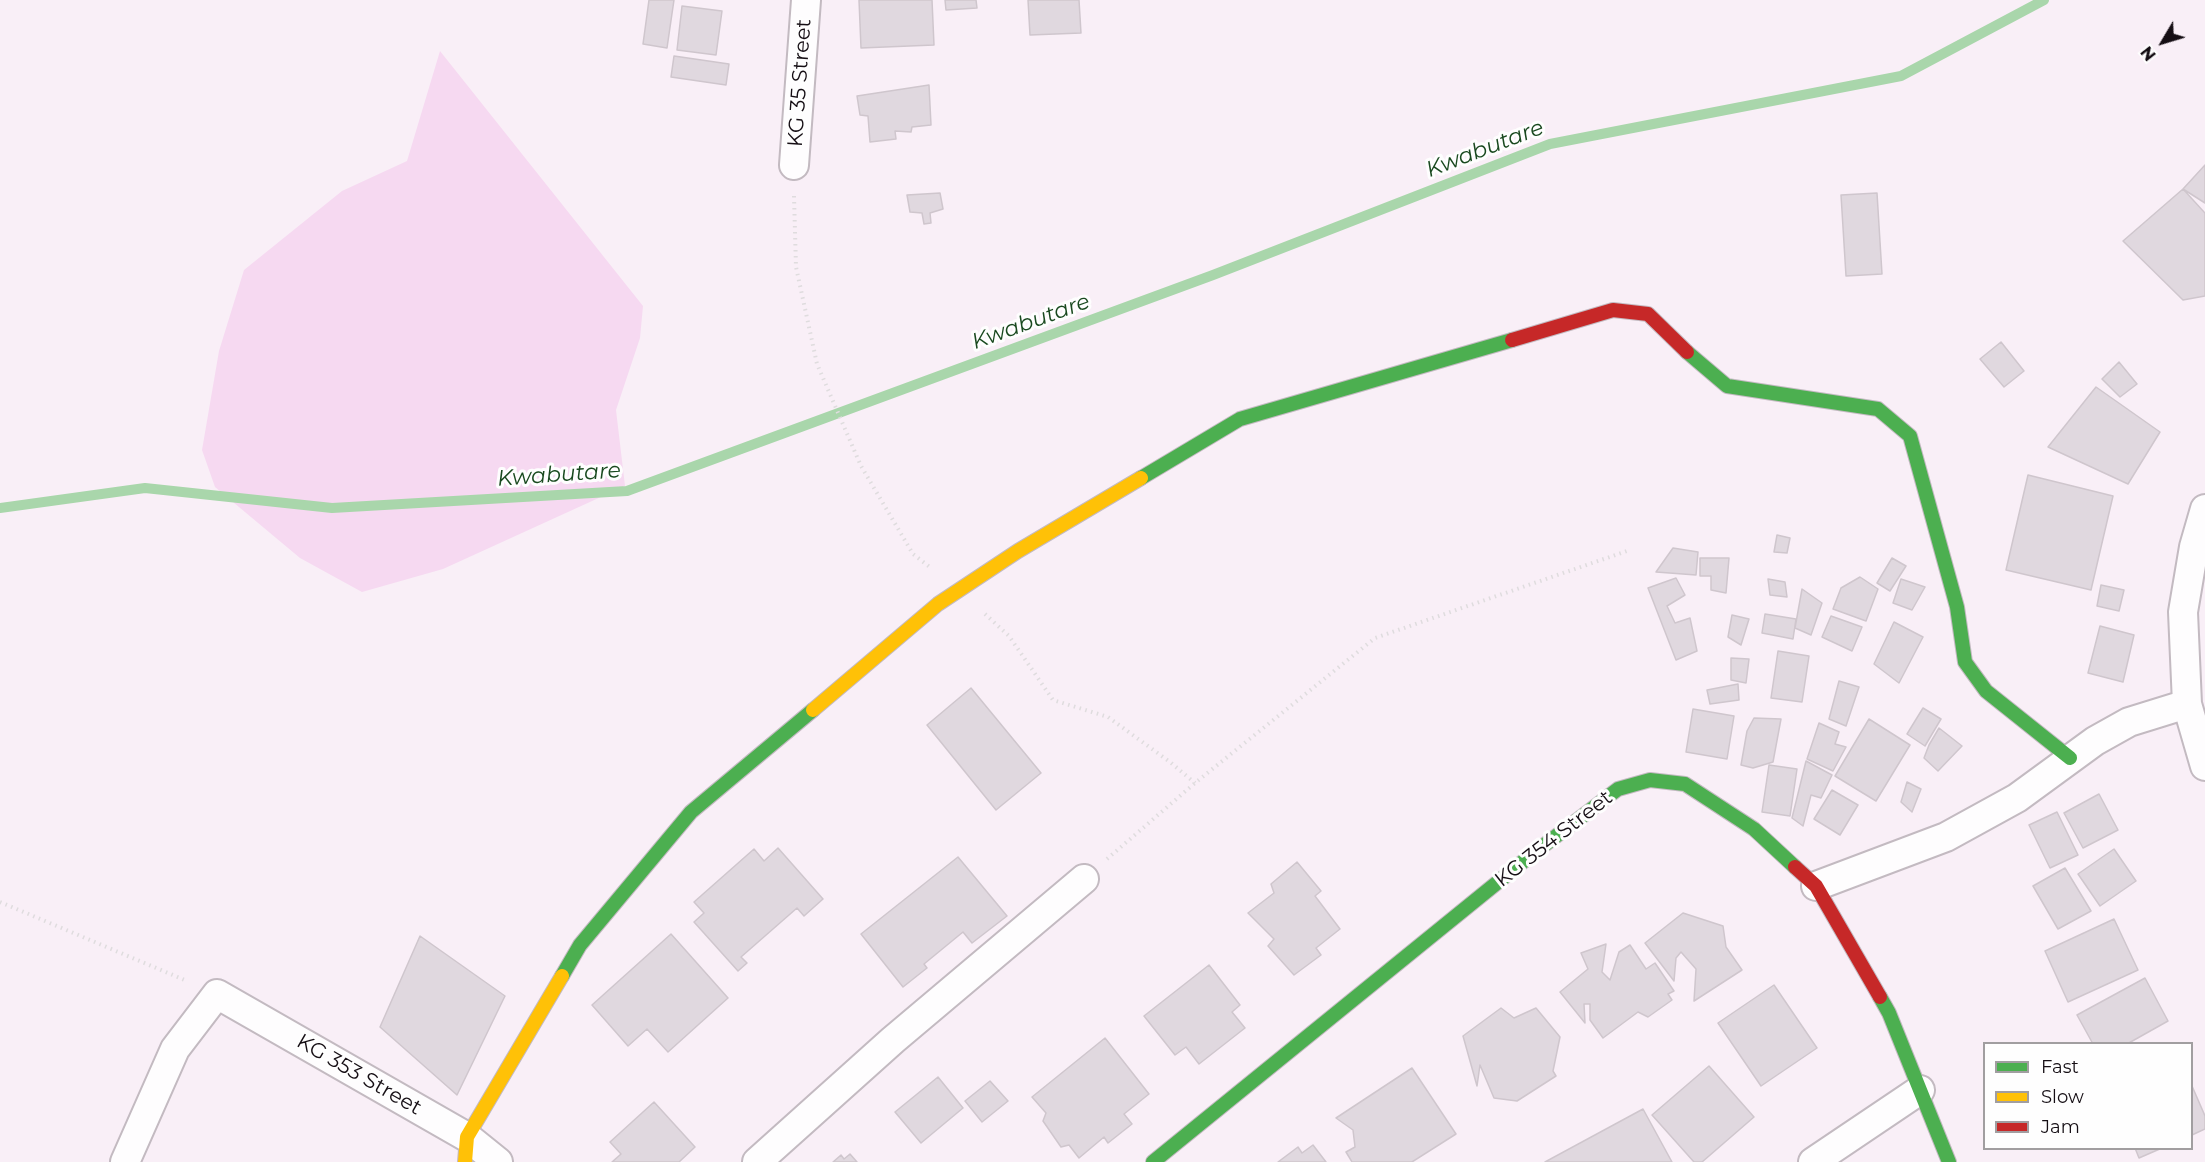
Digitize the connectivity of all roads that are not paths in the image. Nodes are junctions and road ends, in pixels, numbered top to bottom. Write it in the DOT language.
graph roads {
  1 [pos="806,0"];
  2 [pos="794,165"];
  3 [pos="2205,509"];
  4 [pos="2187,704"];
  5 [pos="2070,758"];
  6 [pos="2205,766"];
  7 [pos="1084,879"];
  8 [pos="1816,886"];
  9 [pos="1920,1090"];
  10 [pos="466,1150"];
  11 [pos="125,1162"];
  12 [pos="498,1162"];
  13 [pos="757,1162"];
  14 [pos="1153,1162"];
  15 [pos="1813,1162"];
  16 [pos="1949,1162"];
  1 -- 2 [label="street, KG 35 Street"];
  3 -- 4 [label="street"];
  4 -- 5 [label="street"];
  4 -- 6 [label="street"];
  5 -- 8 [label="street"];
  5 -- 10 [label="street"];
  7 -- 13 [label="street"];
  8 -- 9 [label="street, KG 354 Street"];
  8 -- 14 [label="street, KG 354 Street"];
  9 -- 15 [label="street"];
  9 -- 16 [label="street, KG 354 Street"];
  10 -- 11 [label="street, KG 353 Street"];
  10 -- 12 [label="street, KG 353 Street"];
}
